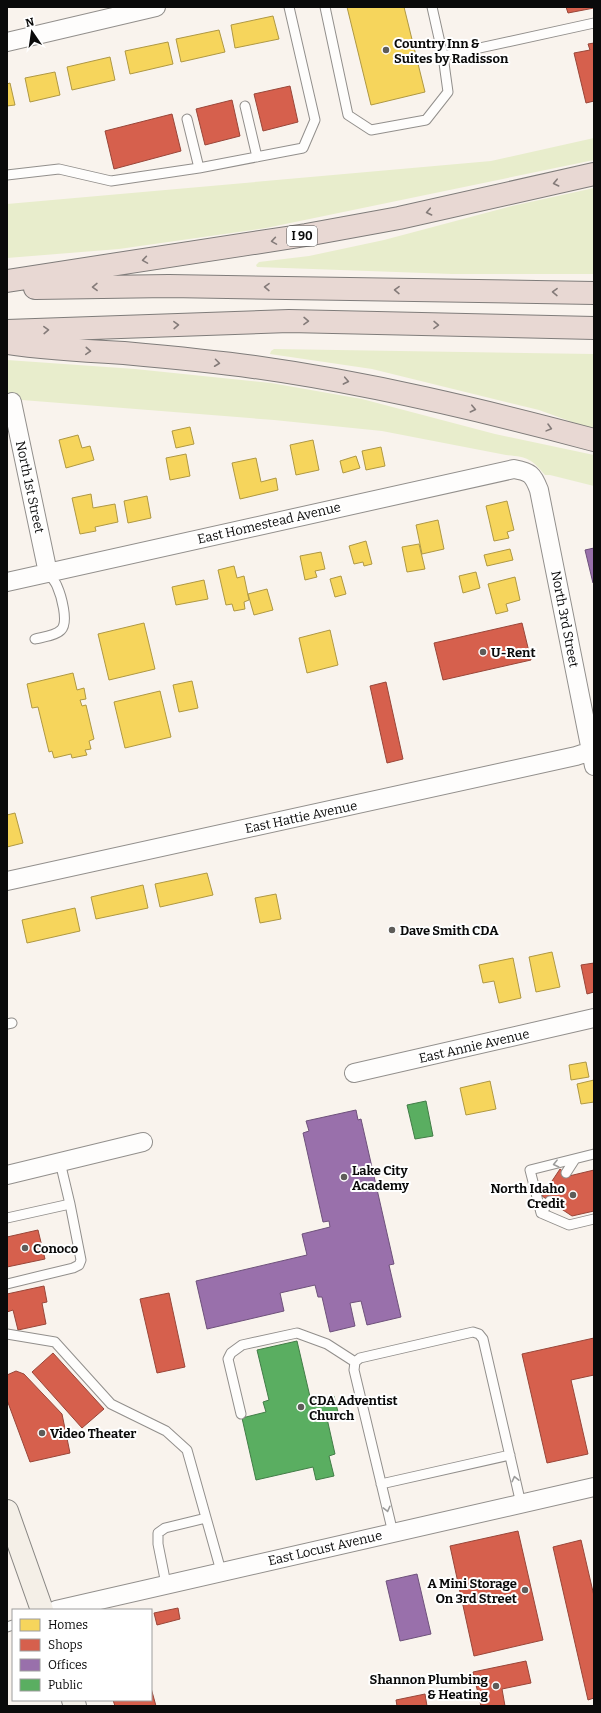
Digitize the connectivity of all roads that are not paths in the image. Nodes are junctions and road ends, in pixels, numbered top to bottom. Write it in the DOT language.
graph roads {
  1 [pos="156,7"];
  2 [pos="289,7"];
  3 [pos="325,7"];
  4 [pos="432,7"];
  5 [pos="594,23"];
  6 [pos="7,42"];
  7 [pos="443,56"];
  8 [pos="245,106"];
  9 [pos="187,119"];
  10 [pos="257,157"];
  11 [pos="199,168"];
  12 [pos="594,174"];
  13 [pos="7,175"];
  14 [pos="7,281"];
  15 [pos="7,289"];
  16 [pos="594,293"];
  17 [pos="594,328"];
  18 [pos="7,331"];
  19 [pos="7,343"];
  20 [pos="12,402"];
  21 [pos="594,440"];
  22 [pos="531,474"];
  23 [pos="48,573"];
  24 [pos="7,582"];
  25 [pos="35,639"];
  26 [pos="593,756"];
  27 [pos="7,881"];
  28 [pos="594,1018"];
  29 [pos="354,1073"];
  30 [pos="143,1142"];
  31 [pos="594,1154"];
  32 [pos="575,1159"];
  33 [pos="60,1162"];
  34 [pos="566,1174"];
  35 [pos="7,1175"];
  36 [pos="550,1201"];
  37 [pos="70,1204"];
  38 [pos="541,1213"];
  39 [pos="7,1218"];
  40 [pos="594,1219"];
  41 [pos="7,1284"];
  42 [pos="7,1334"];
  43 [pos="355,1362"];
  44 [pos="241,1414"];
  45 [pos="510,1455"];
  46 [pos="381,1484"];
  47 [pos="594,1486"];
  48 [pos="521,1504"];
  49 [pos="7,1511"];
  50 [pos="206,1518"];
  51 [pos="393,1533"];
  52 [pos="220,1571"];
  53 [pos="166,1584"];
  54 [pos="42,1609"];
  55 [pos="60,1609"];
  1 -- 6 [label="street"];
  2 -- 10 [label="lane"];
  3 -- 7 [label="lane"];
  4 -- 7 [label="lane"];
  5 -- 7 [label="lane"];
  8 -- 10 [label="lane"];
  9 -- 11 [label="lane"];
  10 -- 11 [label="lane"];
  11 -- 13 [label="lane"];
  12 -- 14 [label="highway, I 90, one-way"];
  16 -- 15 [label="highway, one-way"];
  18 -- 17 [label="highway, one-way"];
  19 -- 21 [label="highway, one-way"];
  20 -- 23 [label="street, North 1st Street"];
  22 -- 23 [label="street, East Homestead Avenue"];
  22 -- 26 [label="street, North 3rd Street"];
  23 -- 24 [label="street, East Homestead Avenue"];
  23 -- 25 [label="lane"];
  26 -- 27 [label="street, East Hattie Avenue"];
  28 -- 29 [label="street, East Annie Avenue"];
  30 -- 33 [label="street"];
  31 -- 32 [label="lane"];
  32 -- 34 [label="lane"];
  32 -- 38 [label="lane, one-way"];
  33 -- 35 [label="street"];
  33 -- 37 [label="lane"];
  36 -- 38 [label="lane"];
  37 -- 39 [label="lane"];
  37 -- 41 [label="lane"];
  38 -- 40 [label="lane"];
  42 -- 50 [label="lane"];
  43 -- 44 [label="lane"];
  43 -- 45 [label="lane"];
  43 -- 46 [label="lane"];
  45 -- 46 [label="lane"];
  48 -- 45 [label="lane, one-way"];
  46 -- 51 [label="lane, one-way"];
  47 -- 48 [label="street, East Locust Avenue"];
  48 -- 51 [label="street, East Locust Avenue"];
  49 -- 54 [label="main road"];
  50 -- 52 [label="lane"];
  50 -- 53 [label="lane"];
  51 -- 52 [label="street, East Locust Avenue"];
  52 -- 53 [label="street, East Locust Avenue"];
  53 -- 55 [label="street, East Locust Avenue"];
}
